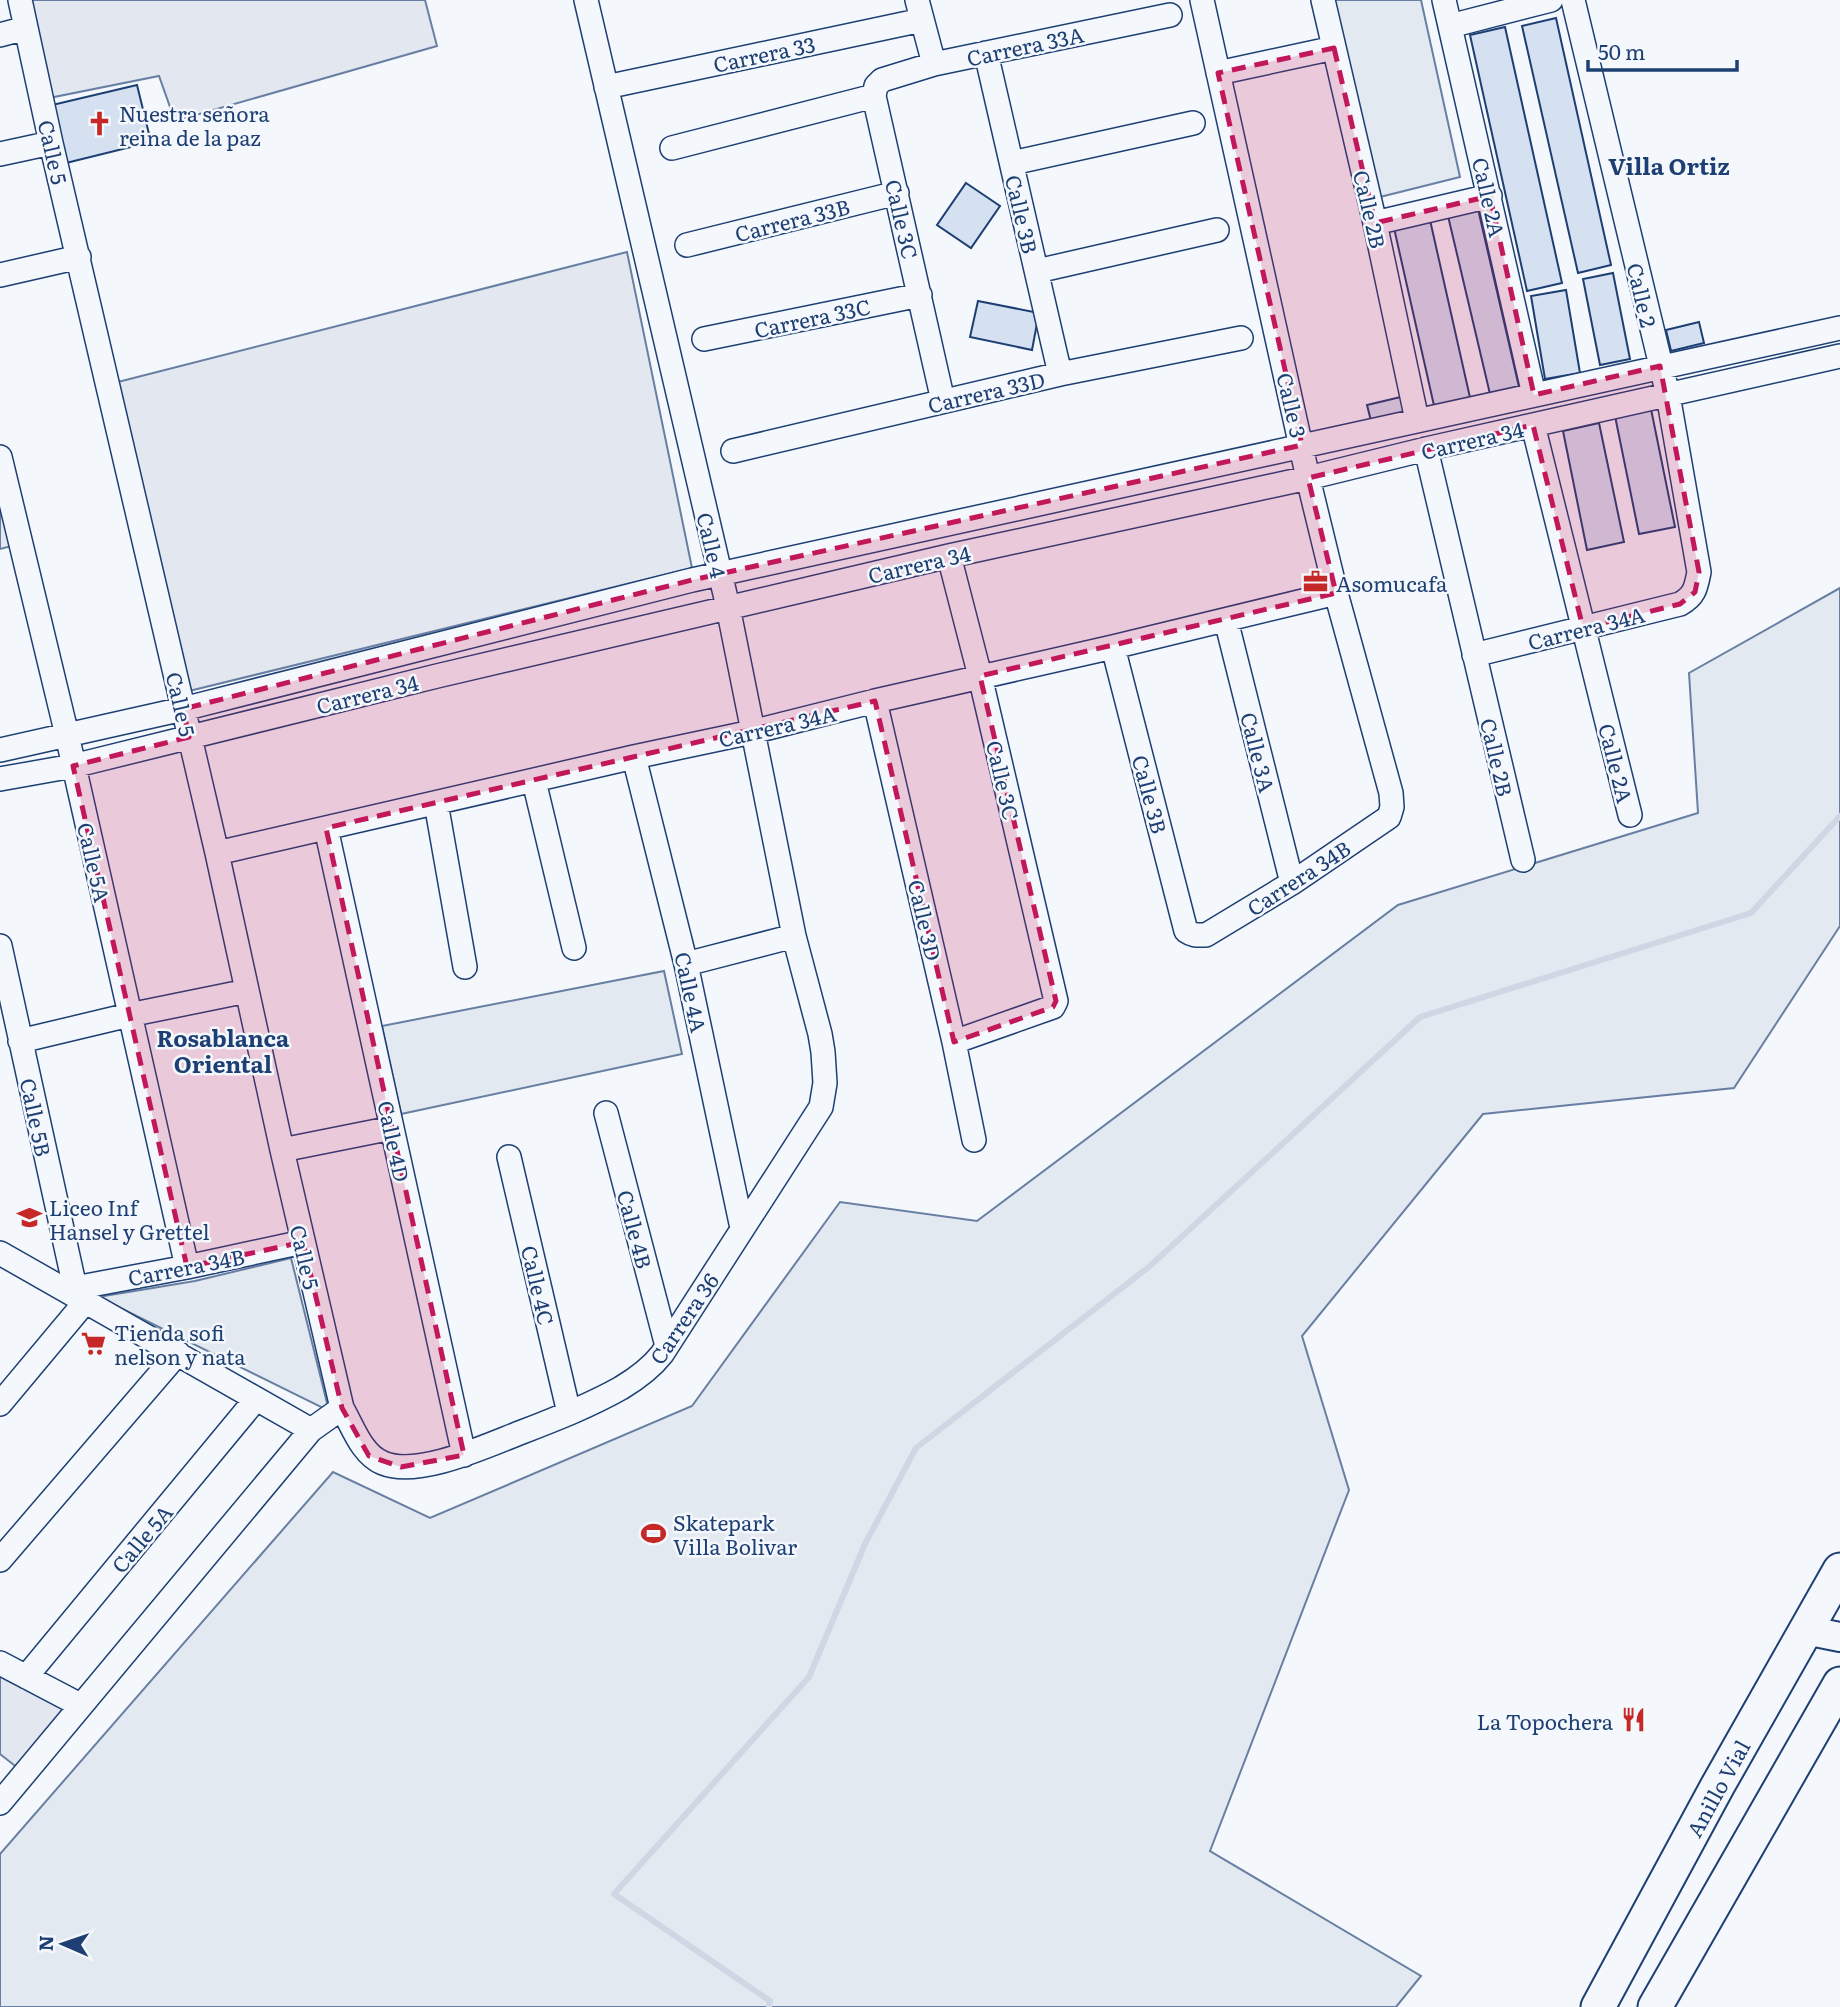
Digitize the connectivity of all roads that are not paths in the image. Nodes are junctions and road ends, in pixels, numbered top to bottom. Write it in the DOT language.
graph roads {
  1 [pos="20,0"];
  2 [pos="587,0"];
  3 [pos="1202,0"];
  4 [pos="1323,0"];
  5 [pos="1444,0"];
  6 [pos="1551,0"];
  7 [pos="1573,0"];
  8 [pos="920,10"];
  9 [pos="1170,15"];
  10 [pos="1450,26"];
  11 [pos="26,28"];
  12 [pos="0,34"];
  13 [pos="1334,48"];
  14 [pos="986,53"];
  15 [pos="933,64"];
  16 [pos="1218,73"];
  17 [pos="606,87"];
  18 [pos="878,88"];
  19 [pos="1194,123"];
  20 [pos="51,143"];
  21 [pos="673,148"];
  22 [pos="0,154"];
  23 [pos="1012,163"];
  24 [pos="897,193"];
  25 [pos="1490,195"];
  26 [pos="1375,223"];
  27 [pos="1217,230"];
  28 [pos="687,245"];
  29 [pos="79,257"];
  30 [pos="1037,271"];
  31 [pos="0,275"];
  32 [pos="920,295"];
  33 [pos="1840,328"];
  34 [pos="1241,338"];
  35 [pos="704,340"];
  36 [pos="1840,356"];
  37 [pos="1660,366"];
  38 [pos="1060,374"];
  39 [pos="1534,395"];
  40 [pos="1668,395"];
  41 [pos="943,401"];
  42 [pos="1417,420"];
  43 [pos="1533,425"];
  44 [pos="1302,445"];
  45 [pos="1426,449"];
  46 [pos="733,451"];
  47 [pos="0,457"];
  48 [pos="1308,478"];
  49 [pos="949,556"];
  50 [pos="720,575"];
  51 [pos="1695,592"];
  52 [pos="1336,593"];
  53 [pos="728,607"];
  54 [pos="1226,620"];
  55 [pos="1583,628"];
  56 [pos="1113,647"];
  57 [pos="1474,655"];
  58 [pos="980,677"];
  59 [pos="875,701"];
  60 [pos="183,709"];
  61 [pos="752,732"];
  62 [pos="66,735"];
  63 [pos="189,737"];
  64 [pos="0,750"];
  65 [pos="634,757"];
  66 [pos="73,766"];
  67 [pos="0,779"];
  68 [pos="534,780"];
  69 [pos="436,803"];
  70 [pos="1392,807"];
  71 [pos="1630,815"];
  72 [pos="326,828"];
  73 [pos="217,853"];
  74 [pos="1522,860"];
  75 [pos="1292,883"];
  76 [pos="794,936"];
  77 [pos="1196,936"];
  78 [pos="0,946"];
  79 [pos="574,948"];
  80 [pos="686,964"];
  81 [pos="465,967"];
  82 [pos="247,990"];
  83 [pos="129,1015"];
  84 [pos="20,1041"];
  85 [pos="954,1042"];
  86 [pos="824,1093"];
  87 [pos="606,1113"];
  88 [pos="392,1128"];
  89 [pos="974,1140"];
  90 [pos="282,1150"];
  91 [pos="509,1157"];
  92 [pos="742,1228"];
  93 [pos="303,1242"];
  94 [pos="0,1253"];
  95 [pos="187,1268"];
  96 [pos="77,1294"];
  97 [pos="667,1346"];
  98 [pos="178,1353"];
  99 [pos="256,1399"];
  100 [pos="0,1404"];
  101 [pos="342,1408"];
  102 [pos="569,1413"];
  103 [pos="311,1430"];
  104 [pos="464,1455"];
  105 [pos="0,1560"];
  106 [pos="1840,1570"];
  107 [pos="1832,1600"];
  108 [pos="1805,1630"];
  109 [pos="1840,1637"];
  110 [pos="0,1662"];
  111 [pos="26,1677"];
  112 [pos="1840,1684"];
  113 [pos="80,1704"];
  114 [pos="0,1803"];
  115 [pos="1598,2007"];
  116 [pos="1656,2007"];
  1 -- 11 [label="street, Calle 5"];
  2 -- 17 [label="street, Calle 4"];
  3 -- 16 [label="street, Calle 3"];
  4 -- 13 [label="street, Calle 2B"];
  5 -- 10 [label="street, Calle 2A"];
  6 -- 10 [label="street"];
  7 -- 37 [label="street, Calle 2"];
  8 -- 15 [label="street"];
  8 -- 17 [label="street, Carrera 33"];
  9 -- 14 [label="street, Carrera 33A"];
  10 -- 25 [label="street, Calle 2A"];
  11 -- 12 [label="street"];
  11 -- 20 [label="street, Calle 5"];
  13 -- 16 [label="street"];
  13 -- 26 [label="street, Calle 2B"];
  14 -- 15 [label="street, Carrera 33A"];
  14 -- 23 [label="street, Calle 3B"];
  15 -- 18 [label="street, Carrera 33A"];
  16 -- 44 [label="street, Calle 3"];
  17 -- 50 [label="street, Calle 4"];
  18 -- 21 [label="street, Carrera 33A"];
  18 -- 24 [label="street, Calle 3C"];
  19 -- 23 [label="street"];
  20 -- 22 [label="street"];
  20 -- 29 [label="street, Calle 5"];
  23 -- 30 [label="street, Calle 3B"];
  24 -- 28 [label="street, Carrera 33B"];
  24 -- 32 [label="street, Calle 3C"];
  25 -- 26 [label="street"];
  25 -- 39 [label="street, Calle 2A"];
  26 -- 42 [label="street, Calle 2B"];
  27 -- 30 [label="street"];
  29 -- 31 [label="street"];
  29 -- 60 [label="street, Calle 5"];
  30 -- 38 [label="street, Calle 3B"];
  32 -- 35 [label="street, Carrera 33C"];
  32 -- 41 [label="street, Calle 3C"];
  33 -- 37 [label="street, Carrera 34"];
  34 -- 38 [label="street, Carrera 33D"];
  36 -- 40 [label="street, Carrera 34"];
  37 -- 39 [label="street, Carrera 34"];
  37 -- 40 [label="street, Calle 2"];
  38 -- 41 [label="street, Carrera 33D"];
  39 -- 42 [label="street, Carrera 34"];
  40 -- 43 [label="street, Carrera 34"];
  40 -- 51 [label="street, Calle 2"];
  41 -- 46 [label="street, Carrera 33D"];
  42 -- 44 [label="street, Carrera 34"];
  43 -- 45 [label="street, Carrera 34"];
  43 -- 55 [label="street, Calle 2A"];
  44 -- 48 [label="street, Calle 3"];
  44 -- 50 [label="street, Carrera 34"];
  45 -- 48 [label="street, Carrera 34"];
  45 -- 57 [label="street, Calle 2B"];
  47 -- 62 [label="street, Calle 5A"];
  48 -- 49 [label="street, Carrera 34"];
  48 -- 52 [label="street, Calle 3"];
  49 -- 53 [label="street, Carrera 34"];
  49 -- 58 [label="street, Calle 3C"];
  50 -- 53 [label="street, Calle 4"];
  50 -- 60 [label="street, Carrera 34"];
  51 -- 55 [label="street, Carrera 34A"];
  52 -- 54 [label="street, Carrera 34A"];
  52 -- 70 [label="street, Calle 3"];
  53 -- 61 [label="street, Calle 4"];
  53 -- 63 [label="street, Carrera 34"];
  54 -- 56 [label="street, Carrera 34A"];
  54 -- 75 [label="street, Calle 3A"];
  55 -- 57 [label="street, Carrera 34A"];
  55 -- 71 [label="street, Calle 2A"];
  56 -- 58 [label="street, Carrera 34A"];
  56 -- 77 [label="street, Calle 3B"];
  57 -- 74 [label="street, Calle 2B"];
  58 -- 59 [label="street, Carrera 34A"];
  58 -- 85 [label="street, Calle 3C"];
  59 -- 61 [label="street, Carrera 34A"];
  59 -- 85 [label="street, Calle 3D"];
  60 -- 62 [label="street, Carrera 34"];
  60 -- 63 [label="street, Calle 5"];
  61 -- 65 [label="street, Carrera 34A"];
  61 -- 76 [label="street, Calle 4"];
  62 -- 64 [label="street, Carrera 34"];
  62 -- 66 [label="street, Calle 5A"];
  63 -- 66 [label="street, Carrera 34"];
  63 -- 73 [label="street, Calle 5"];
  65 -- 68 [label="street, Carrera 34A"];
  65 -- 80 [label="street, Calle 4A"];
  66 -- 67 [label="street, Carrera 34"];
  66 -- 83 [label="street, Calle 5A"];
  68 -- 69 [label="street, Carrera 34A"];
  68 -- 79 [label="street"];
  69 -- 72 [label="street, Carrera 34A"];
  69 -- 81 [label="street"];
  70 -- 75 [label="street, Carrera 34B"];
  72 -- 73 [label="street, Carrera 34A"];
  72 -- 88 [label="street, Calle 4D"];
  73 -- 82 [label="street, Calle 5"];
  75 -- 77 [label="street, Carrera 34B"];
  76 -- 80 [label="street"];
  76 -- 86 [label="street, Calle 4"];
  78 -- 84 [label="street, Calle 5B"];
  80 -- 92 [label="street, Calle 4A"];
  82 -- 83 [label="street"];
  82 -- 90 [label="street, Calle 5"];
  83 -- 84 [label="street"];
  83 -- 95 [label="street, Calle 5A"];
  84 -- 96 [label="street, Calle 5B"];
  85 -- 89 [label="street, Calle 3D"];
  86 -- 92 [label="street, Carrera 36"];
  87 -- 97 [label="street, Calle 4B"];
  88 -- 90 [label="street"];
  88 -- 104 [label="street, Calle 4D"];
  90 -- 93 [label="street, Calle 5"];
  91 -- 102 [label="street, Calle 4C"];
  92 -- 97 [label="street, Carrera 36"];
  93 -- 95 [label="street, Carrera 34B"];
  93 -- 101 [label="street, Calle 5"];
  94 -- 96 [label="street"];
  95 -- 96 [label="street, Carrera 34B"];
  96 -- 98 [label="street"];
  96 -- 100 [label="street"];
  97 -- 102 [label="street, Carrera 36"];
  98 -- 99 [label="street"];
  98 -- 105 [label="street"];
  99 -- 103 [label="street"];
  99 -- 111 [label="street, Calle 5A"];
  101 -- 103 [label="street"];
  101 -- 104 [label="street, Calle 5"];
  102 -- 104 [label="street, Carrera 36"];
  103 -- 113 [label="street"];
  106 -- 107 [label="highway, Anillo Vial"];
  107 -- 108 [label="highway, Anillo Vial"];
  108 -- 109 [label="main road"];
  108 -- 115 [label="highway, Anillo Vial"];
  110 -- 111 [label="street"];
  111 -- 113 [label="street"];
  112 -- 116 [label="highway"];
  113 -- 114 [label="street"];
}
